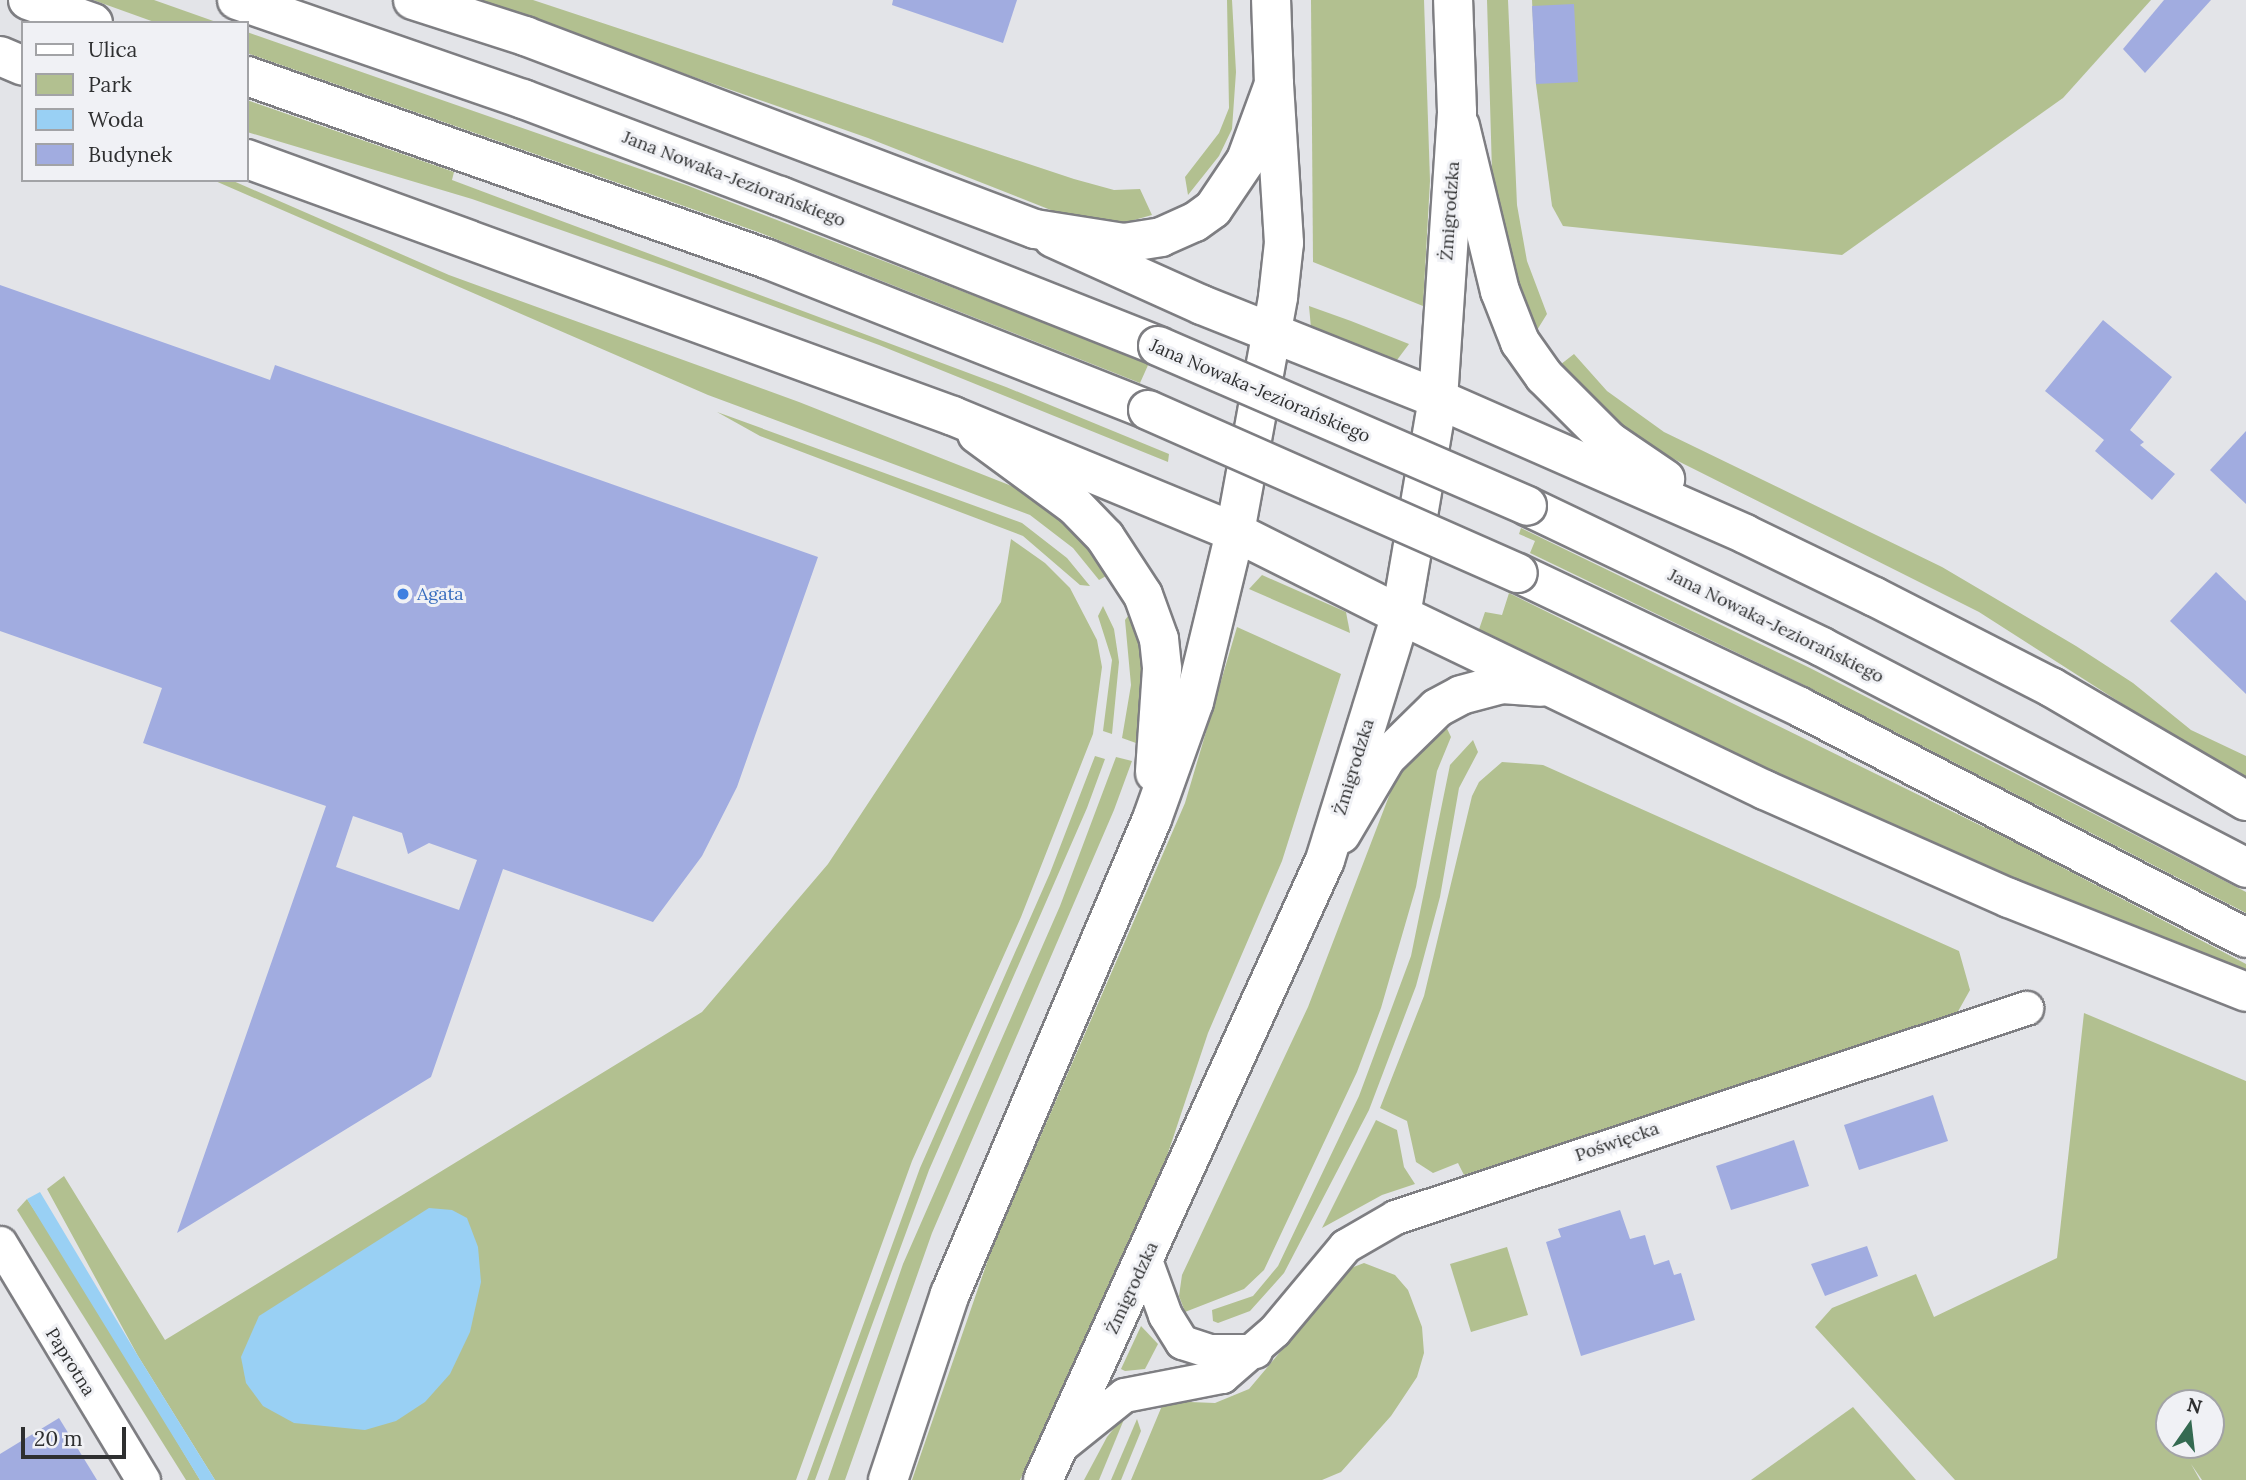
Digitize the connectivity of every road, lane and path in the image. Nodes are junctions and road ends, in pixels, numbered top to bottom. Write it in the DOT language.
graph roads {
  1 [pos="27,0"];
  2 [pos="237,0"];
  3 [pos="413,0"];
  4 [pos="1271,0"];
  5 [pos="1453,0"];
  6 [pos="87,21"];
  7 [pos="0,56"];
  8 [pos="21,65"];
  9 [pos="248,76"];
  10 [pos="1274,84"];
  11 [pos="1457,112"];
  12 [pos="248,159"];
  13 [pos="1035,229"];
  14 [pos="1272,334"];
  15 [pos="1438,399"];
  16 [pos="953,416"];
  17 [pos="1235,532"];
  18 [pos="1745,534"];
  19 [pos="1401,615"];
  20 [pos="1555,688"];
  21 [pos="2246,801"];
  22 [pos="1152,819"];
  23 [pos="1325,860"];
  24 [pos="2246,868"];
  25 [pos="2246,938"];
  26 [pos="2246,992"];
  27 [pos="2026,1008"];
  28 [pos="0,1243"];
  29 [pos="1145,1260"];
  30 [pos="1255,1351"];
  31 [pos="1050,1464"];
  32 [pos="143,1480"];
  33 [pos="888,1480"];
  1 -- 6 [label="street"];
  2 -- 24 [label="street, Jana Nowaka-Jeziorańskiego, bridge"];
  3 -- 13 [label="street"];
  4 -- 10 [label="street"];
  5 -- 11 [label="street, Żmigrodzka"];
  7 -- 8 [label="street"];
  9 -- 25 [label="street, bridge"];
  10 -- 13 [label="street"];
  10 -- 14 [label="street"];
  11 -- 15 [label="street, Żmigrodzka"];
  11 -- 18 [label="street"];
  12 -- 16 [label="street"];
  13 -- 14 [label="street"];
  14 -- 15 [label="street"];
  14 -- 17 [label="street"];
  15 -- 18 [label="street"];
  15 -- 19 [label="street, Żmigrodzka"];
  16 -- 17 [label="street"];
  16 -- 22 [label="street"];
  17 -- 19 [label="street"];
  17 -- 22 [label="street"];
  18 -- 21 [label="street"];
  19 -- 20 [label="street"];
  19 -- 23 [label="street, Żmigrodzka"];
  20 -- 23 [label="street"];
  20 -- 26 [label="street"];
  22 -- 33 [label="street"];
  23 -- 29 [label="street, Żmigrodzka"];
  27 -- 30 [label="street, Poświęcka"];
  28 -- 32 [label="street, Paprotna"];
  29 -- 30 [label="street"];
  29 -- 31 [label="street, Żmigrodzka"];
  30 -- 31 [label="street, Poświęcka"];
}
